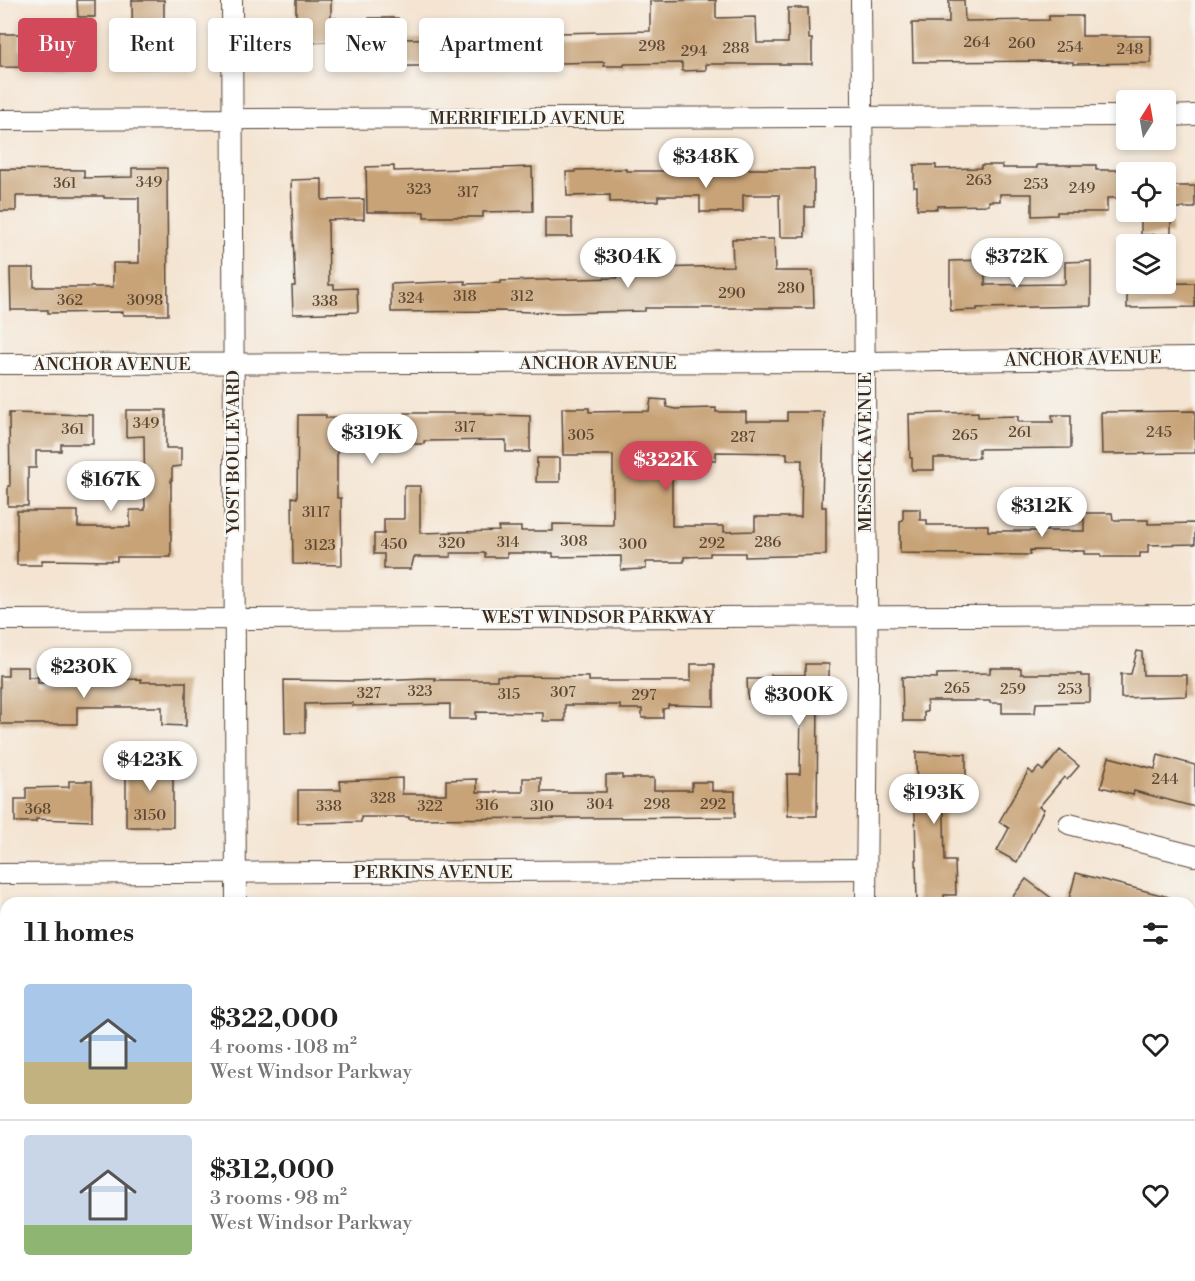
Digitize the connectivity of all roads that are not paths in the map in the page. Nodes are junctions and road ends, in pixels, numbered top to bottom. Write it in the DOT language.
graph roads {
  1 [pos="232,0"];
  2 [pos="861,0"];
  3 [pos="1195,115"];
  4 [pos="1116,116"];
  5 [pos="1176,116"];
  6 [pos="863,117"];
  7 [pos="232,119"];
  8 [pos="0,120"];
  9 [pos="1195,358"];
  10 [pos="864,362"];
  11 [pos="0,364"];
  12 [pos="233,365"];
  13 [pos="1195,615"];
  14 [pos="866,616"];
  15 [pos="233,619"];
  16 [pos="0,620"];
  17 [pos="1069,824"];
  18 [pos="1195,856"];
  19 [pos="866,869"];
  20 [pos="0,873"];
  21 [pos="236,874"];
  22 [pos="236,897"];
  23 [pos="866,897"];
  1 -- 7 [label="street, YOST BOULEVARD"];
  2 -- 6 [label="street, MESSICK AVENUE"];
  3 -- 5 [label="street"];
  4 -- 6 [label="street, MERRIFIELD AVENUE"];
  6 -- 7 [label="street, MERRIFIELD AVENUE"];
  6 -- 10 [label="street, MESSICK AVENUE"];
  7 -- 8 [label="street, MERRIFIELD AVENUE"];
  7 -- 12 [label="street, YOST BOULEVARD"];
  9 -- 10 [label="street, ANCHOR AVENUE"];
  10 -- 12 [label="street, ANCHOR AVENUE"];
  10 -- 14 [label="street, MESSICK AVENUE"];
  11 -- 12 [label="street, ANCHOR AVENUE"];
  12 -- 15 [label="street, YOST BOULEVARD"];
  13 -- 14 [label="street, WEST WINDSOR PARKWAY"];
  14 -- 15 [label="street, WEST WINDSOR PARKWAY"];
  14 -- 19 [label="street, MESSICK AVENUE"];
  15 -- 16 [label="street, WEST WINDSOR PARKWAY"];
  15 -- 21 [label="street, YOST BOULEVARD"];
  17 -- 18 [label="street"];
  19 -- 21 [label="street, PERKINS AVENUE"];
  19 -- 23 [label="street, MESSICK AVENUE"];
  20 -- 21 [label="street, PERKINS AVENUE"];
  21 -- 22 [label="street, YOST BOULEVARD"];
}
